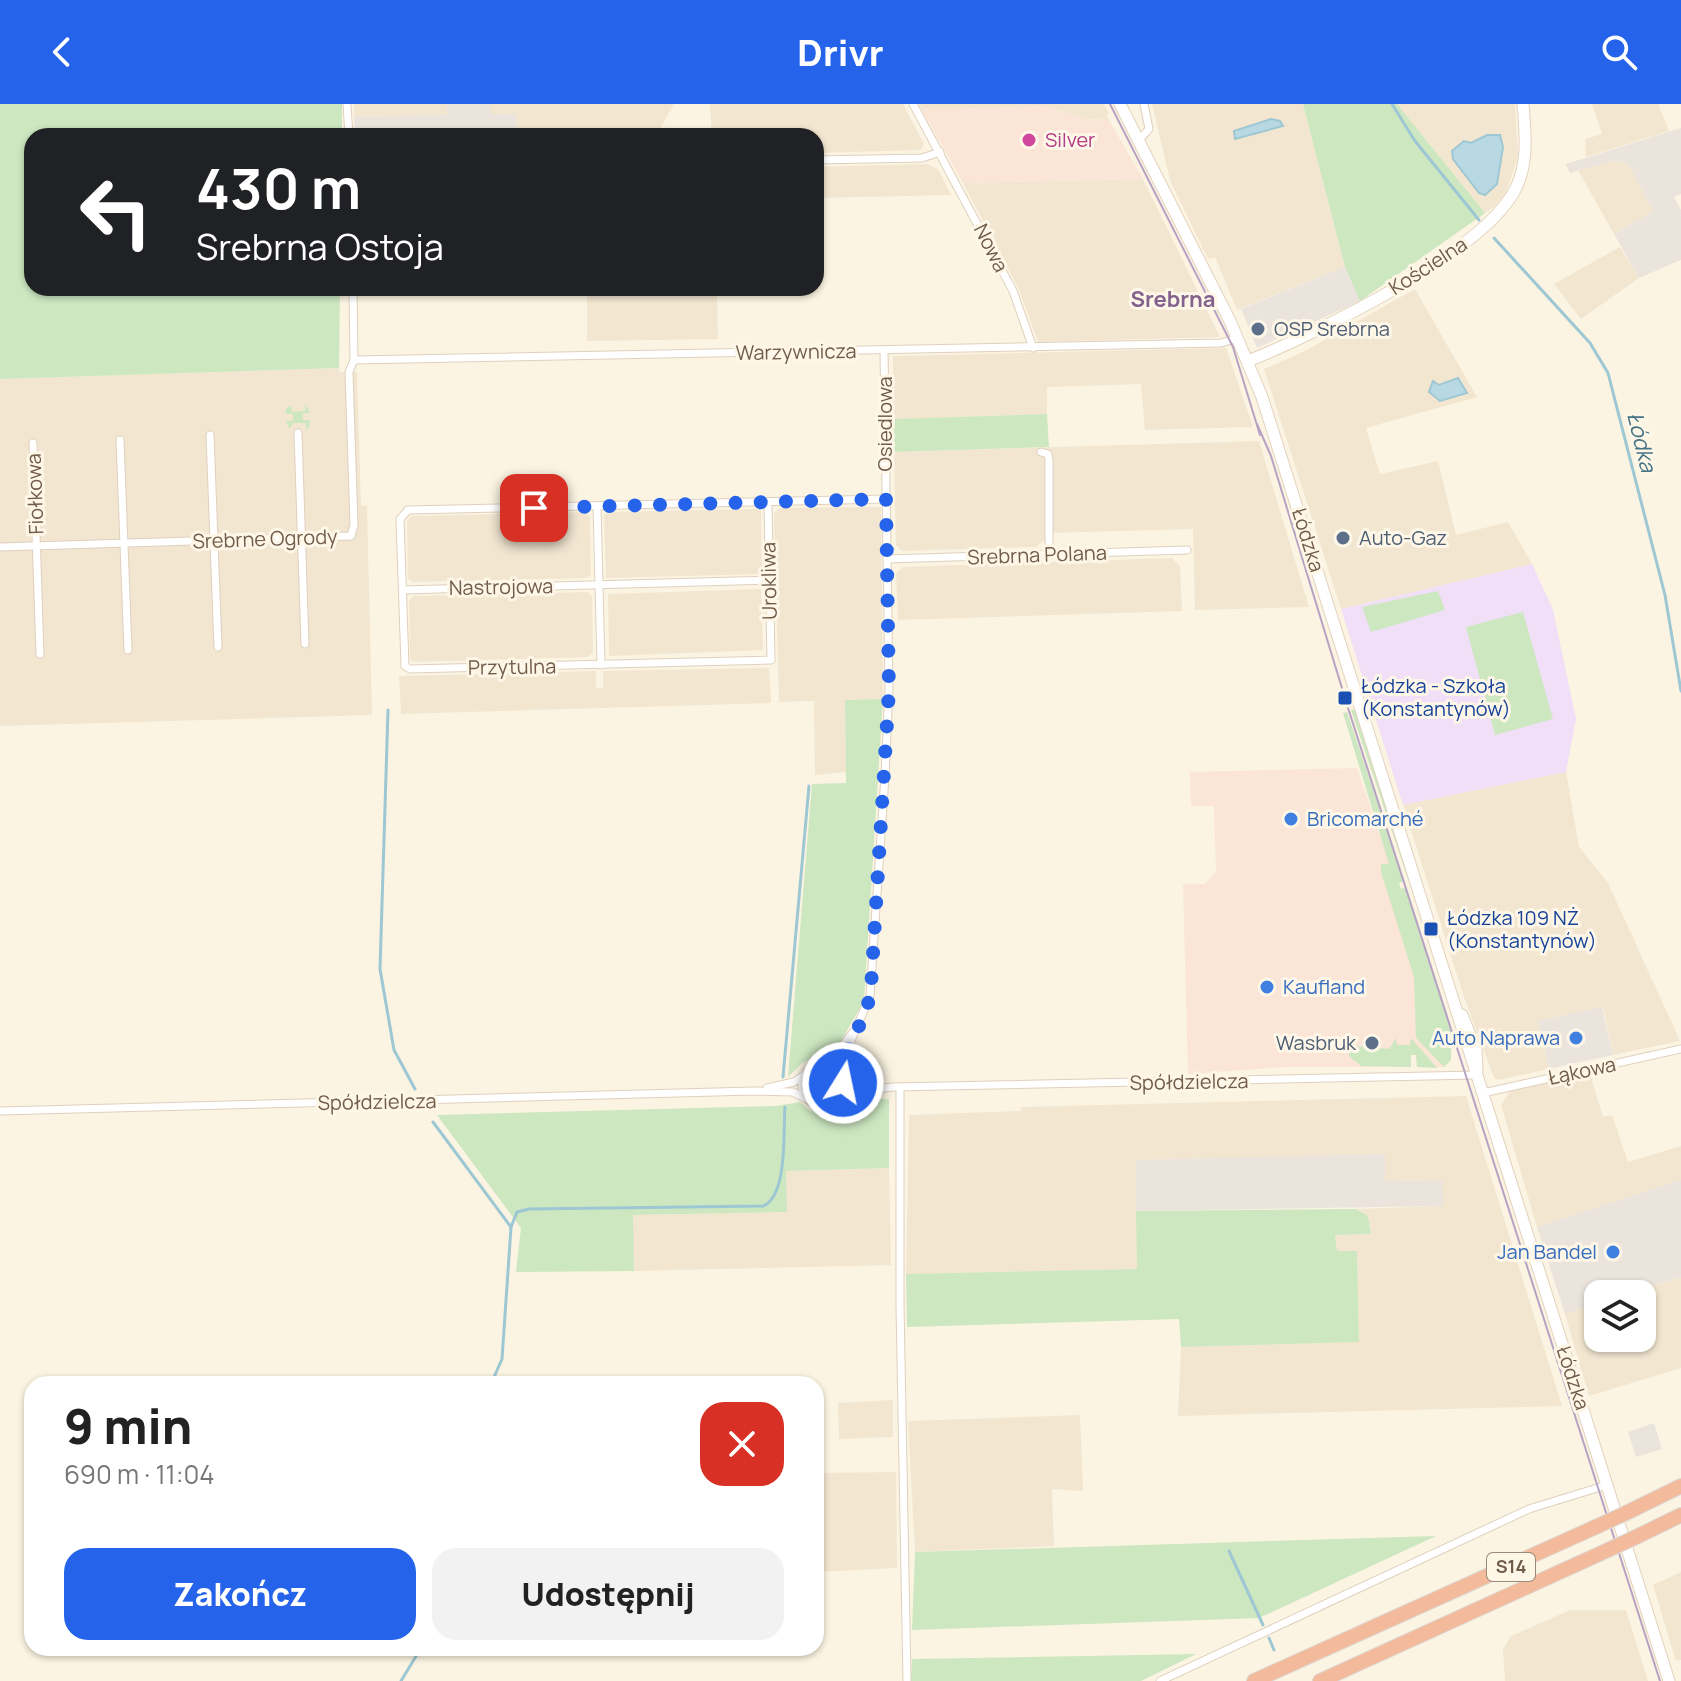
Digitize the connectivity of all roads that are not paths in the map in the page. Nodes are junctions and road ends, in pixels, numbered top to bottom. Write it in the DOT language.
graph roads {
  1 [pos="347,104"];
  2 [pos="913,104"];
  3 [pos="1120,104"];
  4 [pos="1144,104"];
  5 [pos="1523,104"];
  6 [pos="348,128"];
  7 [pos="1139,140"];
  8 [pos="940,152"];
  9 [pos="824,160"];
  10 [pos="353,296"];
  11 [pos="1238,338"];
  12 [pos="1033,348"];
  13 [pos="884,350"];
  14 [pos="354,360"];
  15 [pos="1248,361"];
  16 [pos="298,433"];
  17 [pos="210,435"];
  18 [pos="120,440"];
  19 [pos="33,443"];
  20 [pos="1041,452"];
  21 [pos="886,499"];
  22 [pos="768,502"];
  23 [pos="597,506"];
  24 [pos="301,538"];
  25 [pos="214,541"];
  26 [pos="124,544"];
  27 [pos="37,546"];
  28 [pos="0,547"];
  29 [pos="1187,550"];
  30 [pos="1049,555"];
  31 [pos="887,559"];
  32 [pos="769,580"];
  33 [pos="598,585"];
  34 [pos="403,590"];
  35 [pos="305,644"];
  36 [pos="218,647"];
  37 [pos="128,650"];
  38 [pos="40,654"];
  39 [pos="771,660"];
  40 [pos="601,665"];
  41 [pos="860,1023"];
  42 [pos="1681,1049"];
  43 [pos="846,1056"];
  44 [pos="821,1065"];
  45 [pos="808,1071"];
  46 [pos="840,1074"];
  47 [pos="1477,1075"];
  48 [pos="859,1082"];
  49 [pos="897,1087"];
  50 [pos="753,1091"];
  51 [pos="1483,1093"];
  52 [pos="807,1099"];
  53 [pos="837,1100"];
  54 [pos="0,1111"];
  55 [pos="1607,1485"];
  56 [pos="1681,1486"];
  57 [pos="1681,1515"];
  58 [pos="907,1681"];
  59 [pos="1160,1681"];
  60 [pos="1254,1681"];
  61 [pos="1320,1681"];
  62 [pos="1669,1681"];
  1 -- 6 [label="street"];
  2 -- 8 [label="street, Nowa"];
  3 -- 7 [label="main road, Łódzka"];
  4 -- 7 [label="street"];
  5 -- 15 [label="main road, Kościelna"];
  7 -- 11 [label="main road, Łódzka"];
  8 -- 9 [label="street"];
  8 -- 12 [label="street, Nowa"];
  10 -- 14 [label="street"];
  11 -- 12 [label="street, Warzywnicza"];
  11 -- 15 [label="main road, Łódzka"];
  12 -- 13 [label="street, Warzywnicza"];
  13 -- 14 [label="street, Warzywnicza"];
  13 -- 21 [label="street, Osiedlowa"];
  14 -- 24 [label="street, Srebrne Ogrody"];
  15 -- 47 [label="main road, Łódzka"];
  16 -- 24 [label="street"];
  17 -- 25 [label="street"];
  18 -- 26 [label="street"];
  19 -- 27 [label="street, Fiołkowa"];
  20 -- 30 [label="street"];
  21 -- 22 [label="street"];
  21 -- 31 [label="street, Osiedlowa"];
  22 -- 23 [label="street"];
  22 -- 32 [label="street, Urokliwa"];
  23 -- 33 [label="street"];
  23 -- 34 [label="street, Przytulna"];
  24 -- 25 [label="street, Srebrne Ogrody"];
  24 -- 35 [label="street"];
  25 -- 26 [label="street, Srebrne Ogrody"];
  25 -- 36 [label="street"];
  26 -- 27 [label="street, Srebrne Ogrody"];
  26 -- 37 [label="street"];
  27 -- 28 [label="street, Srebrne Ogrody"];
  27 -- 38 [label="street, Fiołkowa"];
  29 -- 30 [label="street, Srebrna Polana"];
  30 -- 31 [label="street, Srebrna Polana"];
  31 -- 41 [label="street, Osiedlowa"];
  32 -- 33 [label="street, Nastrojowa"];
  32 -- 39 [label="street, Urokliwa"];
  33 -- 34 [label="street, Nastrojowa"];
  33 -- 40 [label="street"];
  34 -- 40 [label="street, Przytulna"];
  39 -- 40 [label="street, Przytulna"];
  41 -- 43 [label="street, Osiedlowa"];
  41 -- 44 [label="street, Osiedlowa"];
  42 -- 51 [label="street, Łąkowa"];
  43 -- 46 [label="street, Osiedlowa"];
  43 -- 48 [label="street"];
  44 -- 45 [label="street"];
  44 -- 46 [label="street"];
  45 -- 50 [label="street"];
  45 -- 52 [label="street"];
  46 -- 48 [label="street"];
  46 -- 53 [label="street"];
  47 -- 49 [label="street, Spółdzielcza"];
  47 -- 51 [label="main road, Łódzka"];
  48 -- 49 [label="street"];
  49 -- 53 [label="street"];
  49 -- 58 [label="street"];
  50 -- 52 [label="street"];
  50 -- 54 [label="street, Spółdzielcza"];
  51 -- 55 [label="main road, Łódzka"];
  52 -- 53 [label="street"];
  55 -- 59 [label="street"];
  55 -- 62 [label="main road, Łódzka"];
  56 -- 60 [label="highway, S14, bridge"];
  57 -- 61 [label="highway, S14, bridge"];
}
